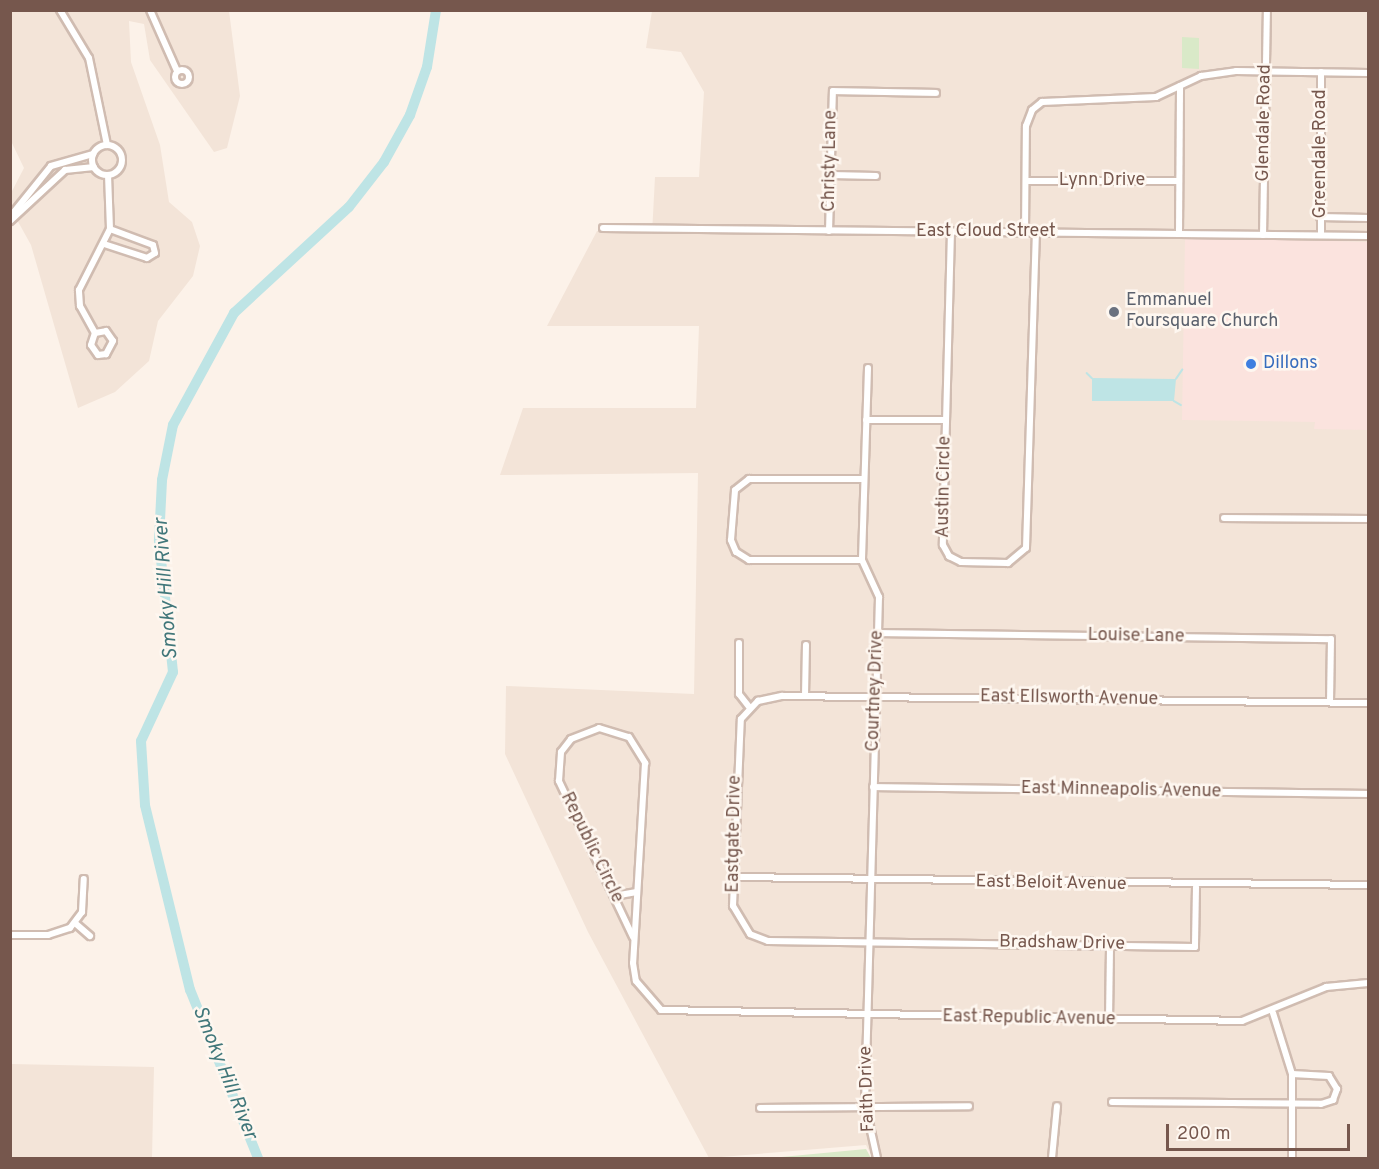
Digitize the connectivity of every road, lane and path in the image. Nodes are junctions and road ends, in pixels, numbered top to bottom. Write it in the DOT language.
graph roads {
  1 [pos="60,10"];
  2 [pos="150,10"];
  3 [pos="1267,10"];
  4 [pos="177,71"];
  5 [pos="1266,71"];
  6 [pos="1321,72"];
  7 [pos="1368,73"];
  8 [pos="1180,86"];
  9 [pos="936,93"];
  10 [pos="107,145"];
  11 [pos="93,154"];
  12 [pos="94,167"];
  13 [pos="108,175"];
  14 [pos="831,175"];
  15 [pos="876,176"];
  16 [pos="1026,181"];
  17 [pos="1179,181"];
  18 [pos="1320,217"];
  19 [pos="1368,218"];
  20 [pos="10,219"];
  21 [pos="603,228"];
  22 [pos="110,229"];
  23 [pos="829,231"];
  24 [pos="951,231"];
  25 [pos="1024,232"];
  26 [pos="1036,232"];
  27 [pos="1179,234"];
  28 [pos="1263,235"];
  29 [pos="1321,236"];
  30 [pos="1368,236"];
  31 [pos="104,244"];
  32 [pos="95,333"];
  33 [pos="868,368"];
  34 [pos="866,420"];
  35 [pos="946,420"];
  36 [pos="863,479"];
  37 [pos="1224,518"];
  38 [pos="1368,519"];
  39 [pos="862,560"];
  40 [pos="878,633"];
  41 [pos="740,643"];
  42 [pos="806,645"];
  43 [pos="805,696"];
  44 [pos="875,698"];
  45 [pos="1330,702"];
  46 [pos="1368,703"];
  47 [pos="749,707"];
  48 [pos="873,787"];
  49 [pos="1368,794"];
  50 [pos="734,877"];
  51 [pos="84,879"];
  52 [pos="870,879"];
  53 [pos="1368,885"];
  54 [pos="1196,887"];
  55 [pos="636,892"];
  56 [pos="614,896"];
  57 [pos="75,923"];
  58 [pos="10,934"];
  59 [pos="90,936"];
  60 [pos="633,937"];
  61 [pos="869,942"];
  62 [pos="1110,945"];
  63 [pos="1368,983"];
  64 [pos="1274,1013"];
  65 [pos="681,1014"];
  66 [pos="867,1017"];
  67 [pos="1109,1020"];
  68 [pos="1292,1074"];
  69 [pos="1112,1102"];
  70 [pos="865,1104"];
  71 [pos="1293,1104"];
  72 [pos="969,1106"];
  73 [pos="1057,1106"];
  74 [pos="760,1108"];
  75 [pos="877,1158"];
  76 [pos="1052,1158"];
  77 [pos="1292,1158"];
  1 -- 10 [label="street"];
  2 -- 4 [label="street"];
  3 -- 5 [label="street, Glendale Road"];
  5 -- 6 [label="street"];
  5 -- 8 [label="street"];
  5 -- 28 [label="street, Glendale Road"];
  6 -- 7 [label="street"];
  6 -- 18 [label="street, Greendale Road"];
  8 -- 16 [label="street"];
  8 -- 17 [label="street"];
  9 -- 14 [label="street, Christy Lane"];
  10 -- 11 [label="street"];
  10 -- 13 [label="street"];
  11 -- 12 [label="street"];
  11 -- 20 [label="street"];
  12 -- 13 [label="street"];
  12 -- 20 [label="street"];
  13 -- 22 [label="street"];
  14 -- 15 [label="street"];
  14 -- 23 [label="street, Christy Lane"];
  16 -- 17 [label="street, Lynn Drive"];
  16 -- 25 [label="street"];
  17 -- 27 [label="street"];
  18 -- 19 [label="street"];
  18 -- 29 [label="street, Greendale Road"];
  21 -- 23 [label="street, East Cloud Street"];
  22 -- 31 [label="street"];
  22 -- 31 [label="street"];
  23 -- 24 [label="street, East Cloud Street"];
  24 -- 25 [label="street, East Cloud Street"];
  24 -- 35 [label="street, Austin Circle"];
  25 -- 26 [label="street, East Cloud Street"];
  26 -- 27 [label="street, East Cloud Street"];
  26 -- 35 [label="street, Austin Circle"];
  27 -- 28 [label="street, East Cloud Street"];
  28 -- 29 [label="street, East Cloud Street"];
  29 -- 30 [label="street, East Cloud Street"];
  31 -- 32 [label="street"];
  33 -- 34 [label="street, Courtney Drive"];
  34 -- 35 [label="street"];
  34 -- 36 [label="street, Courtney Drive"];
  36 -- 39 [label="street, Courtney Drive"];
  36 -- 39 [label="street"];
  37 -- 38 [label="street"];
  39 -- 40 [label="street, Courtney Drive"];
  40 -- 44 [label="street, Courtney Drive"];
  40 -- 45 [label="street, Louise Lane"];
  41 -- 47 [label="street"];
  42 -- 43 [label="street"];
  43 -- 44 [label="street, East Ellsworth Avenue"];
  43 -- 47 [label="street, East Ellsworth Avenue"];
  44 -- 45 [label="street, East Ellsworth Avenue"];
  44 -- 48 [label="street, Courtney Drive"];
  45 -- 46 [label="street, East Ellsworth Avenue"];
  47 -- 50 [label="street, Eastgate Drive"];
  48 -- 49 [label="street, East Minneapolis Avenue"];
  48 -- 52 [label="street, Courtney Drive"];
  50 -- 52 [label="street, East Beloit Avenue"];
  50 -- 61 [label="street, Eastgate Drive"];
  51 -- 57 [label="street"];
  52 -- 54 [label="street, East Beloit Avenue"];
  52 -- 61 [label="street, Courtney Drive"];
  53 -- 54 [label="street, East Beloit Avenue"];
  54 -- 62 [label="street, Bradshaw Drive"];
  55 -- 56 [label="street"];
  55 -- 56 [label="street, Republic Circle"];
  55 -- 60 [label="street, Republic Circle"];
  56 -- 60 [label="street, Republic Circle"];
  57 -- 58 [label="street"];
  57 -- 59 [label="street"];
  60 -- 65 [label="street, Republic Circle"];
  61 -- 62 [label="street, Bradshaw Drive"];
  61 -- 66 [label="street, Courtney Drive"];
  62 -- 67 [label="street"];
  63 -- 64 [label="street, East Republic Avenue"];
  64 -- 67 [label="street, East Republic Avenue"];
  64 -- 68 [label="street"];
  65 -- 66 [label="street, East Republic Avenue"];
  66 -- 67 [label="street, East Republic Avenue"];
  66 -- 70 [label="street, Faith Drive"];
  68 -- 71 [label="street"];
  68 -- 71 [label="street"];
  69 -- 71 [label="street"];
  70 -- 72 [label="street"];
  70 -- 74 [label="street"];
  70 -- 75 [label="street, Faith Drive"];
  71 -- 77 [label="street"];
  73 -- 76 [label="street"];
}
